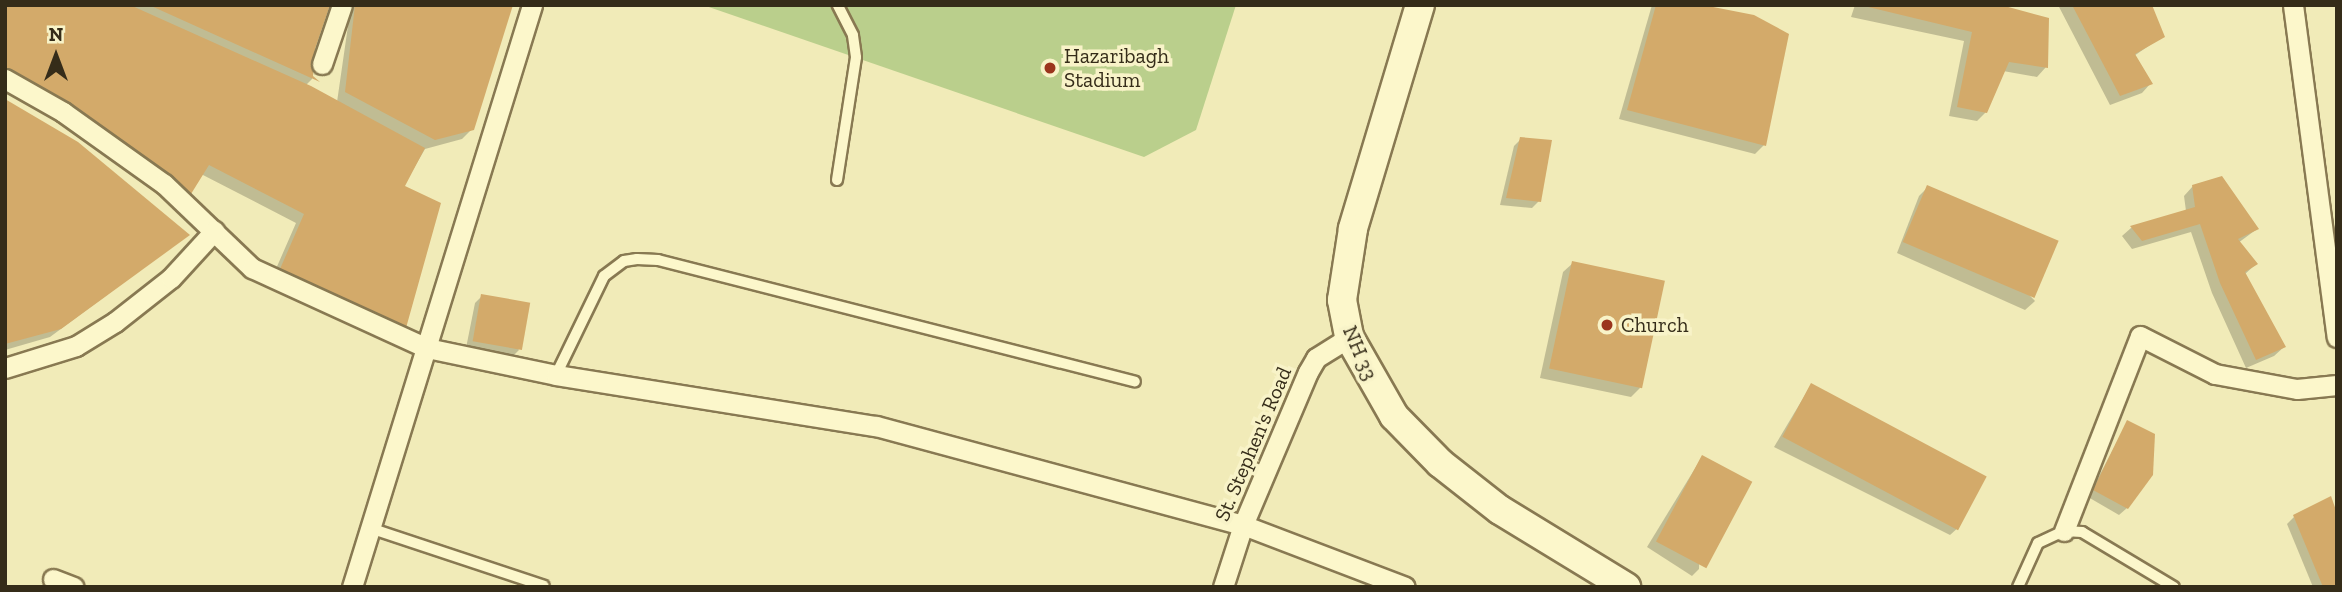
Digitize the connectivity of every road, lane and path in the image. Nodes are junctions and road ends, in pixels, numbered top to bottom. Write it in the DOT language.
graph roads {
  1 [pos="342,5"];
  2 [pos="532,5"];
  3 [pos="838,5"];
  4 [pos="1420,5"];
  5 [pos="2293,5"];
  6 [pos="322,64"];
  7 [pos="5,79"];
  8 [pos="837,180"];
  9 [pos="214,231"];
  10 [pos="1349,337"];
  11 [pos="2337,337"];
  12 [pos="427,348"];
  13 [pos="5,368"];
  14 [pos="556,375"];
  15 [pos="1135,382"];
  16 [pos="2337,385"];
  17 [pos="1243,525"];
  18 [pos="370,528"];
  19 [pos="2064,531"];
  20 [pos="53,579"];
  21 [pos="544,586"];
  22 [pos="74,587"];
  23 [pos="352,587"];
  24 [pos="1223,587"];
  25 [pos="1405,587"];
  26 [pos="1626,587"];
  27 [pos="2018,587"];
  28 [pos="2174,587"];
  1 -- 6 [label="street"];
  2 -- 12 [label="street"];
  3 -- 8 [label="lane"];
  4 -- 10 [label="main road, NH 33"];
  5 -- 11 [label="street"];
  7 -- 9 [label="street"];
  9 -- 12 [label="street"];
  9 -- 13 [label="street"];
  10 -- 17 [label="street, St. Stephen's Road"];
  10 -- 26 [label="main road, NH 33"];
  12 -- 14 [label="street"];
  12 -- 18 [label="street"];
  14 -- 15 [label="lane"];
  14 -- 17 [label="street"];
  16 -- 19 [label="street"];
  17 -- 24 [label="street, St. Stephen's Road"];
  17 -- 25 [label="street"];
  18 -- 21 [label="lane"];
  18 -- 23 [label="street"];
  19 -- 27 [label="lane"];
  19 -- 28 [label="lane"];
  20 -- 22 [label="street"];
}
